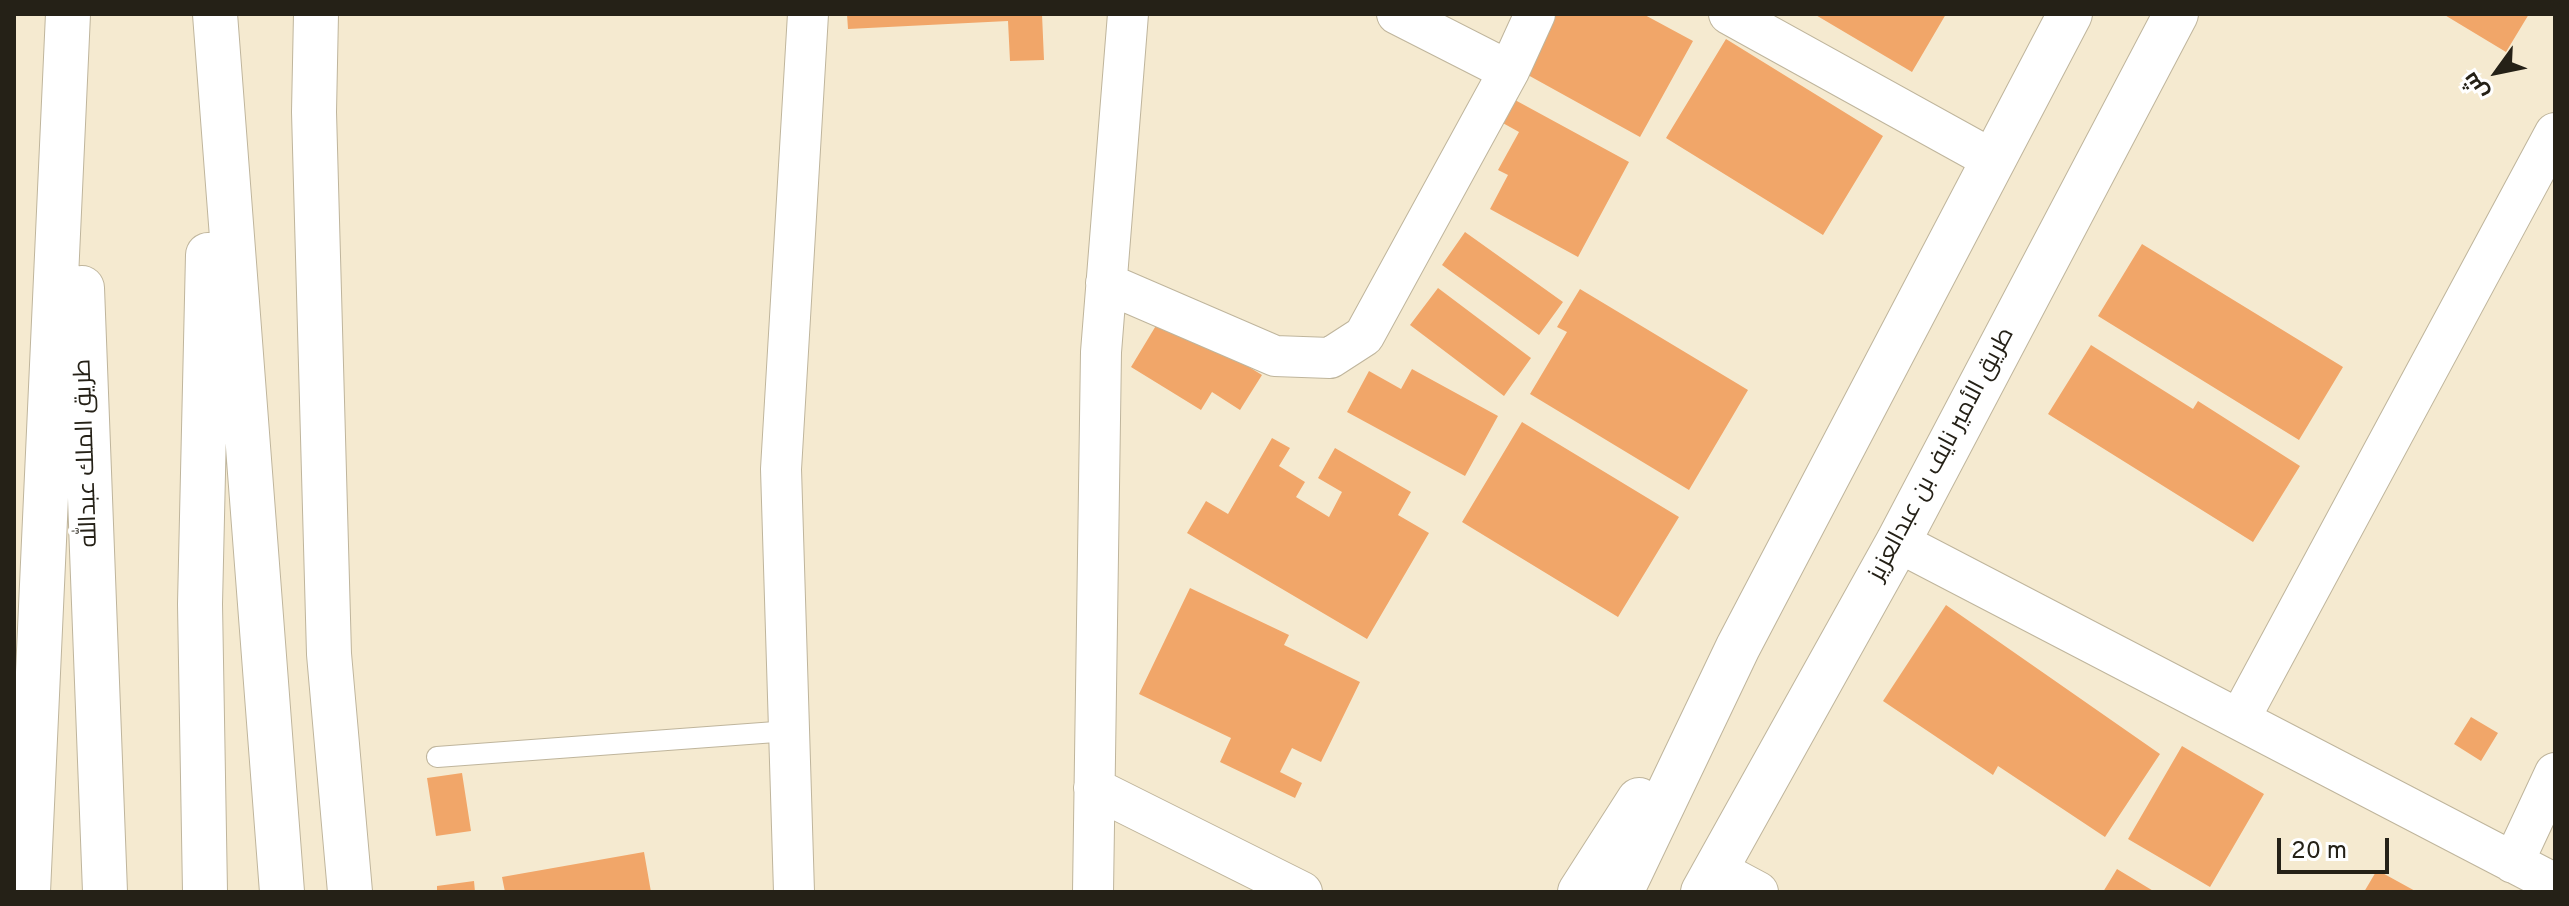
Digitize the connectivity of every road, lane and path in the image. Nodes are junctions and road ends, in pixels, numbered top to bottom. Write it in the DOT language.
graph roads {
  1 [pos="70,14"];
  2 [pos="214,14"];
  3 [pos="316,14"];
  4 [pos="808,14"];
  5 [pos="1128,14"];
  6 [pos="1397,14"];
  7 [pos="1535,14"];
  8 [pos="1729,14"];
  9 [pos="2070,14"];
  10 [pos="2176,14"];
  11 [pos="1509,71"];
  12 [pos="2555,133"];
  13 [pos="1993,160"];
  14 [pos="1106,283"];
  15 [pos="1898,542"];
  16 [pos="1738,647"];
  17 [pos="2240,718"];
  18 [pos="789,731"];
  19 [pos="437,757"];
  20 [pos="2555,773"];
  21 [pos="1094,788"];
  22 [pos="2513,863"];
  23 [pos="1709,880"];
  24 [pos="2555,884"];
  25 [pos="28,892"];
  26 [pos="105,892"];
  27 [pos="205,892"];
  28 [pos="282,892"];
  29 [pos="350,892"];
  30 [pos="794,892"];
  31 [pos="1093,892"];
  32 [pos="1302,892"];
  33 [pos="1580,892"];
  34 [pos="1621,892"];
  35 [pos="1758,892"];
  1 -- 25 [label="main road"];
  1 -- 26 [label="main road, طريق الملك عبدالله"];
  2 -- 27 [label="main road"];
  2 -- 28 [label="main road"];
  3 -- 29 [label="main road"];
  4 -- 18 [label="street"];
  5 -- 14 [label="street"];
  6 -- 11 [label="street"];
  7 -- 11 [label="street"];
  8 -- 13 [label="street"];
  9 -- 13 [label="main road"];
  10 -- 15 [label="main road, طريق الأمير نايف بن عبدالعزيز"];
  11 -- 14 [label="street"];
  12 -- 17 [label="street"];
  13 -- 16 [label="main road"];
  14 -- 21 [label="street"];
  15 -- 17 [label="street"];
  15 -- 23 [label="main road, طريق الأمير نايف بن عبدالعزيز"];
  16 -- 33 [label="main road"];
  16 -- 34 [label="main road"];
  17 -- 22 [label="street"];
  18 -- 19 [label="lane"];
  18 -- 30 [label="street"];
  20 -- 22 [label="street"];
  21 -- 31 [label="street"];
  21 -- 32 [label="street"];
  22 -- 24 [label="street"];
  23 -- 35 [label="street"];
}
